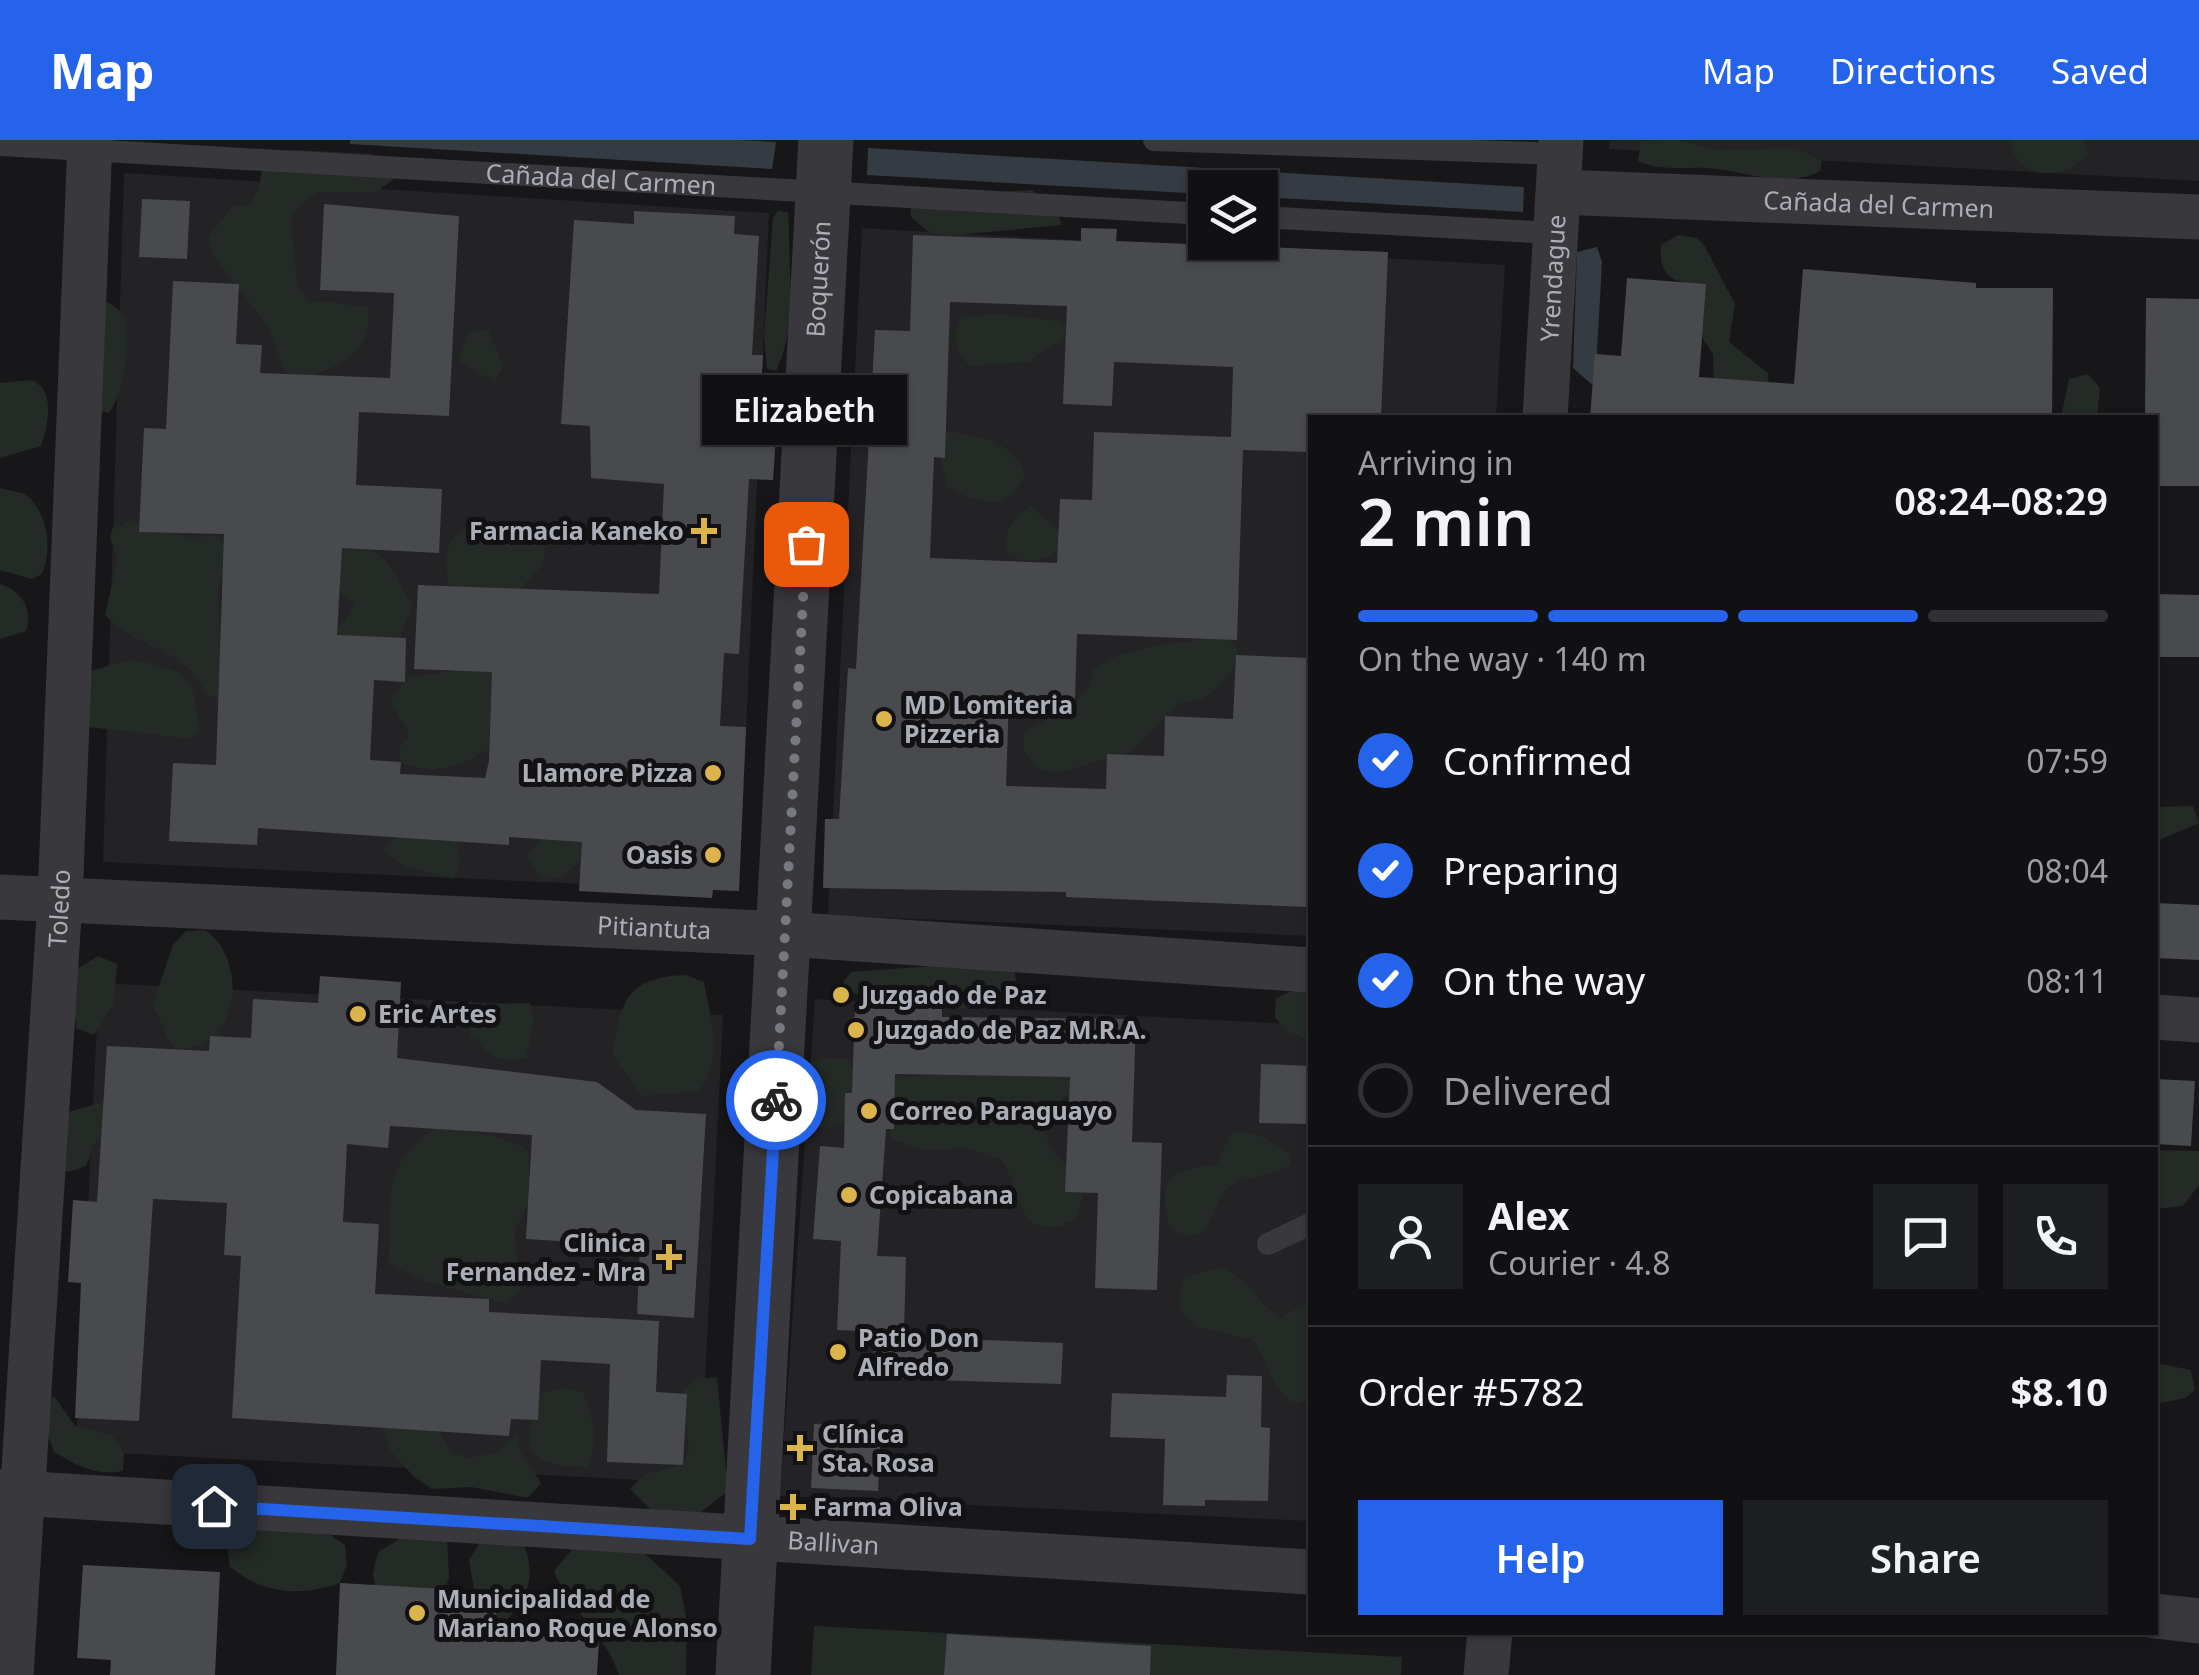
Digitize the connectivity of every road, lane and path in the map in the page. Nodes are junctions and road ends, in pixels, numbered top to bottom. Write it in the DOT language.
graph roads {
  1 [pos="1154,140"];
  2 [pos="0,146"];
  3 [pos="90,146"];
  4 [pos="825,165"];
  5 [pos="1558,180"];
  6 [pos="1188,212"];
  7 [pos="1278,215"];
  8 [pos="2199,217"];
  9 [pos="1546,415"];
  10 [pos="0,897"];
  11 [pos="60,900"];
  12 [pos="786,934"];
  13 [pos="1308,970"];
  14 [pos="2158,1018"];
  15 [pos="2199,1020"];
  16 [pos="1308,1225"];
  17 [pos="1268,1244"];
  18 [pos="12,1493"];
  19 [pos="750,1539"];
  20 [pos="1308,1572"];
  21 [pos="2158,1616"];
  22 [pos="2199,1621"];
  23 [pos="1490,1635"];
  24 [pos="11,1675"];
  25 [pos="743,1675"];
  26 [pos="1486,1675"];
  1 -- 5 [label="lane"];
  2 -- 3 [label="lane, Cañada del Carmen"];
  3 -- 4 [label="lane, Cañada del Carmen"];
  3 -- 11 [label="street, Toledo"];
  4 -- 6 [label="lane, Cañada del Carmen"];
  4 -- 12 [label="street, Boquerón"];
  5 -- 7 [label="lane, Cañada del Carmen"];
  5 -- 8 [label="street, Cañada del Carmen"];
  5 -- 9 [label="street, Yrendague"];
  10 -- 11 [label="street, Pitiantuta"];
  11 -- 12 [label="street, Pitiantuta"];
  11 -- 18 [label="street, Toledo"];
  12 -- 13 [label="street, Pitiantuta"];
  12 -- 19 [label="street, Boquerón"];
  14 -- 15 [label="street"];
  16 -- 17 [label="lane"];
  18 -- 19 [label="street, Ballivan"];
  18 -- 24 [label="street, Toledo"];
  19 -- 20 [label="street, Ballivan"];
  19 -- 25 [label="street, Boquerón"];
  21 -- 22 [label="street"];
  23 -- 26 [label="street"];
}
